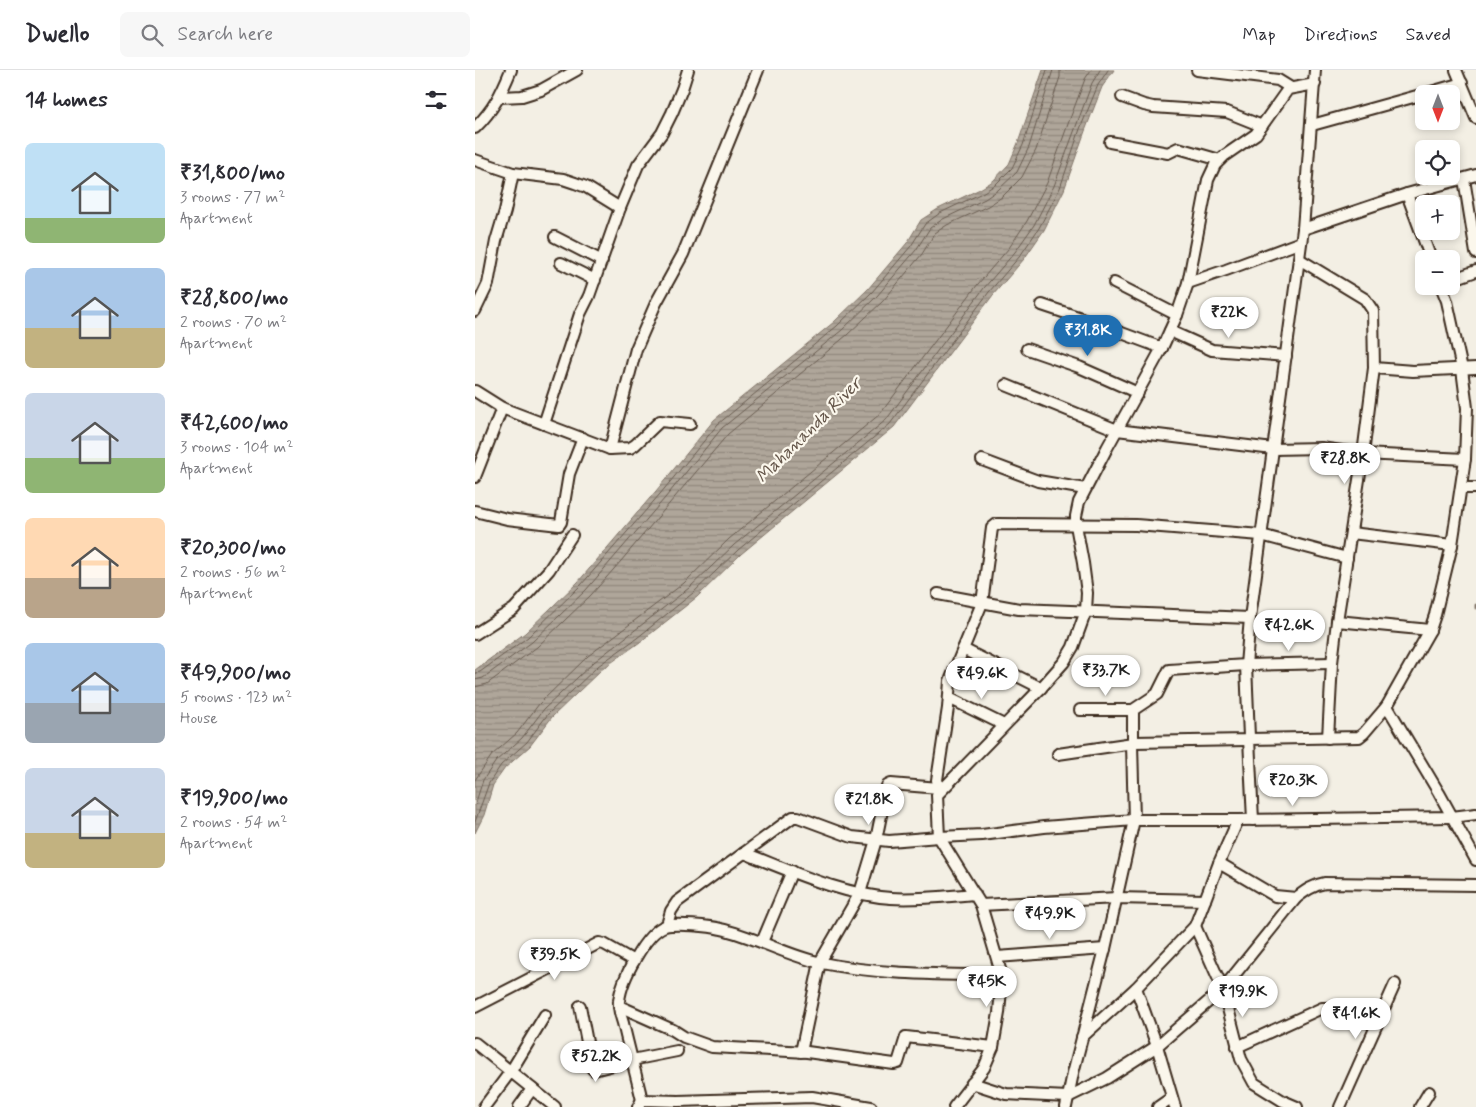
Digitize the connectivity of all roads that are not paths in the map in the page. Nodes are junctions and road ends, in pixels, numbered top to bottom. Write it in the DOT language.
graph roads {
  1 [pos="511,70"];
  2 [pos="577,70"];
  3 [pos="688,70"];
  4 [pos="758,70"];
  5 [pos="1197,70"];
  6 [pos="1315,70"];
  7 [pos="1456,70"];
  8 [pos="1462,83"];
  9 [pos="1315,84"];
  10 [pos="1455,85"];
  11 [pos="1291,88"];
  12 [pos="1415,96"];
  13 [pos="500,97"];
  14 [pos="1122,97"];
  15 [pos="1473,101"];
  16 [pos="1476,118"];
  17 [pos="1312,125"];
  18 [pos="1262,126"];
  19 [pos="475,128"];
  20 [pos="1110,142"];
  21 [pos="475,160"];
  22 [pos="1220,160"];
  23 [pos="513,173"];
  24 [pos="1476,175"];
  25 [pos="1464,179"];
  26 [pos="1407,194"];
  27 [pos="620,208"];
  28 [pos="1303,229"];
  29 [pos="555,237"];
  30 [pos="1301,242"];
  31 [pos="1428,250"];
  32 [pos="1476,253"];
  33 [pos="1299,259"];
  34 [pos="601,261"];
  35 [pos="561,263"];
  36 [pos="1476,270"];
  37 [pos="1460,276"];
  38 [pos="595,280"];
  39 [pos="1114,283"];
  40 [pos="1188,283"];
  41 [pos="1445,295"];
  42 [pos="1042,305"];
  43 [pos="475,311"];
  44 [pos="1177,315"];
  45 [pos="1170,331"];
  46 [pos="1162,348"];
  47 [pos="1027,349"];
  48 [pos="1286,356"];
  49 [pos="1374,368"];
  50 [pos="1476,368"];
  51 [pos="1463,369"];
  52 [pos="1006,385"];
  53 [pos="475,391"];
  54 [pos="1138,393"];
  55 [pos="502,408"];
  56 [pos="1472,409"];
  57 [pos="544,424"];
  58 [pos="690,424"];
  59 [pos="1117,430"];
  60 [pos="583,438"];
  61 [pos="610,449"];
  62 [pos="1273,449"];
  63 [pos="1363,454"];
  64 [pos="1465,458"];
  65 [pos="982,460"];
  66 [pos="475,477"];
  67 [pos="1461,488"];
  68 [pos="1476,488"];
  69 [pos="1085,489"];
  70 [pos="475,511"];
  71 [pos="1076,525"];
  72 [pos="1351,533"];
  73 [pos="1261,534"];
  74 [pos="572,535"];
  75 [pos="1452,545"];
  76 [pos="1347,558"];
  77 [pos="938,594"];
  78 [pos="982,603"];
  79 [pos="1087,611"];
  80 [pos="1250,618"];
  81 [pos="1337,621"];
  82 [pos="1429,630"];
  83 [pos="475,634"];
  84 [pos="963,649"];
  85 [pos="1332,663"];
  86 [pos="1246,665"];
  87 [pos="1041,688"];
  88 [pos="949,698"];
  89 [pos="1387,706"];
  90 [pos="1080,710"];
  91 [pos="1133,710"];
  92 [pos="1004,725"];
  93 [pos="1249,738"];
  94 [pos="1328,738"];
  95 [pos="1133,742"];
  96 [pos="1058,754"];
  97 [pos="940,789"];
  98 [pos="1476,814"];
  99 [pos="1452,816"];
  100 [pos="1134,820"];
  101 [pos="1238,820"];
  102 [pos="1253,820"];
  103 [pos="939,837"];
  104 [pos="876,840"];
  105 [pos="744,853"];
  106 [pos="1476,860"];
  107 [pos="1219,863"];
  108 [pos="792,871"];
  109 [pos="1476,884"];
  110 [pos="860,893"];
  111 [pos="975,894"];
  112 [pos="1117,898"];
  113 [pos="1296,898"];
  114 [pos="1205,900"];
  115 [pos="981,905"];
  116 [pos="667,925"];
  117 [pos="1195,926"];
  118 [pos="762,942"];
  119 [pos="1105,949"];
  120 [pos="997,957"];
  121 [pos="634,961"];
  122 [pos="820,962"];
  123 [pos="1002,976"];
  124 [pos="1395,984"];
  125 [pos="1136,988"];
  126 [pos="1223,989"];
  127 [pos="580,1006"];
  128 [pos="619,1006"];
  129 [pos="475,1008"];
  130 [pos="545,1015"];
  131 [pos="1376,1024"];
  132 [pos="1082,1037"];
  133 [pos="475,1043"];
  134 [pos="1157,1046"];
  135 [pos="993,1047"];
  136 [pos="1237,1047"];
  137 [pos="677,1050"];
  138 [pos="801,1052"];
  139 [pos="632,1060"];
  140 [pos="511,1071"];
  141 [pos="972,1083"];
  142 [pos="532,1089"];
  143 [pos="1429,1092"];
  144 [pos="793,1102"];
  145 [pos="1067,1102"];
  146 [pos="1173,1102"];
  147 [pos="640,1104"];
  148 [pos="678,1104"];
  149 [pos="837,1104"];
  150 [pos="484,1107"];
  151 [pos="519,1107"];
  152 [pos="555,1107"];
  153 [pos="629,1107"];
  154 [pos="871,1107"];
  155 [pos="954,1107"];
  156 [pos="1158,1107"];
  157 [pos="1297,1107"];
  158 [pos="1341,1107"];
  159 [pos="1420,1107"];
  1 -- 13 [label="street"];
  2 -- 13 [label="street"];
  3 -- 27 [label="street"];
  4 -- 61 [label="street"];
  5 -- 11 [label="street"];
  6 -- 9 [label="street"];
  7 -- 8 [label="street"];
  8 -- 10 [label="street"];
  8 -- 15 [label="street"];
  9 -- 11 [label="street"];
  9 -- 17 [label="street"];
  11 -- 18 [label="street"];
  12 -- 17 [label="street"];
  13 -- 19 [label="street"];
  14 -- 18 [label="street"];
  15 -- 16 [label="street"];
  17 -- 28 [label="street"];
  18 -- 22 [label="street"];
  20 -- 22 [label="street"];
  21 -- 23 [label="street"];
  22 -- 40 [label="street"];
  23 -- 27 [label="street"];
  23 -- 43 [label="street"];
  24 -- 25 [label="street"];
  25 -- 26 [label="street"];
  25 -- 32 [label="street"];
  26 -- 28 [label="street"];
  26 -- 31 [label="street"];
  27 -- 34 [label="street"];
  28 -- 30 [label="street"];
  29 -- 34 [label="street"];
  30 -- 33 [label="street"];
  30 -- 40 [label="street"];
  33 -- 48 [label="street"];
  33 -- 49 [label="street"];
  34 -- 38 [label="street"];
  35 -- 38 [label="street"];
  36 -- 37 [label="street"];
  38 -- 57 [label="street"];
  39 -- 44 [label="street"];
  40 -- 44 [label="street"];
  41 -- 51 [label="street"];
  42 -- 46 [label="street"];
  44 -- 45 [label="street"];
  45 -- 46 [label="street"];
  45 -- 48 [label="street"];
  46 -- 54 [label="street"];
  47 -- 54 [label="street"];
  48 -- 62 [label="street"];
  49 -- 51 [label="street"];
  49 -- 63 [label="street"];
  50 -- 51 [label="street"];
  51 -- 56 [label="street"];
  52 -- 59 [label="street"];
  53 -- 55 [label="street"];
  54 -- 59 [label="street"];
  55 -- 57 [label="street"];
  55 -- 66 [label="street"];
  56 -- 64 [label="street"];
  57 -- 60 [label="street"];
  58 -- 61 [label="street"];
  59 -- 62 [label="street"];
  59 -- 69 [label="street"];
  60 -- 61 [label="street"];
  60 -- 70 [label="street"];
  62 -- 63 [label="street"];
  62 -- 73 [label="street"];
  63 -- 64 [label="street"];
  63 -- 72 [label="street"];
  64 -- 67 [label="street"];
  65 -- 69 [label="street"];
  67 -- 68 [label="street"];
  67 -- 75 [label="street"];
  69 -- 71 [label="street"];
  71 -- 73 [label="street"];
  71 -- 78 [label="street"];
  71 -- 79 [label="street"];
  72 -- 75 [label="street"];
  72 -- 76 [label="street"];
  73 -- 76 [label="street"];
  73 -- 80 [label="street"];
  74 -- 83 [label="street"];
  75 -- 82 [label="street"];
  76 -- 81 [label="street"];
  77 -- 78 [label="street"];
  78 -- 79 [label="street"];
  78 -- 84 [label="street"];
  79 -- 80 [label="street"];
  79 -- 87 [label="street"];
  80 -- 86 [label="street"];
  81 -- 82 [label="street"];
  81 -- 85 [label="street"];
  82 -- 89 [label="street"];
  84 -- 87 [label="street"];
  84 -- 88 [label="street"];
  85 -- 86 [label="street"];
  85 -- 94 [label="street"];
  86 -- 91 [label="street"];
  86 -- 93 [label="street"];
  87 -- 92 [label="street"];
  88 -- 92 [label="street"];
  88 -- 97 [label="street"];
  89 -- 94 [label="street"];
  89 -- 99 [label="street"];
  90 -- 91 [label="street"];
  91 -- 95 [label="street"];
  92 -- 97 [label="street"];
  93 -- 94 [label="street"];
  93 -- 95 [label="street"];
  93 -- 102 [label="street"];
  95 -- 96 [label="street"];
  95 -- 100 [label="street"];
  97 -- 103 [label="street"];
  97 -- 104 [label="street"];
  98 -- 99 [label="street"];
  99 -- 102 [label="street"];
  99 -- 106 [label="street"];
  100 -- 101 [label="street"];
  100 -- 103 [label="street"];
  100 -- 112 [label="street"];
  101 -- 102 [label="street"];
  101 -- 107 [label="street"];
  103 -- 104 [label="street"];
  103 -- 111 [label="street"];
  104 -- 105 [label="street"];
  104 -- 110 [label="street"];
  105 -- 108 [label="street"];
  105 -- 116 [label="street"];
  107 -- 113 [label="street"];
  107 -- 114 [label="street"];
  108 -- 110 [label="street"];
  108 -- 118 [label="street"];
  109 -- 113 [label="street"];
  110 -- 111 [label="street"];
  110 -- 122 [label="street"];
  111 -- 115 [label="street"];
  112 -- 114 [label="street"];
  112 -- 115 [label="street"];
  112 -- 119 [label="street"];
  113 -- 126 [label="street"];
  114 -- 117 [label="street"];
  115 -- 120 [label="street"];
  116 -- 118 [label="street"];
  116 -- 121 [label="street"];
  117 -- 125 [label="street"];
  117 -- 126 [label="street"];
  118 -- 122 [label="street"];
  119 -- 120 [label="street"];
  119 -- 132 [label="street"];
  120 -- 123 [label="street"];
  121 -- 128 [label="street"];
  121 -- 129 [label="street"];
  122 -- 123 [label="street"];
  122 -- 138 [label="street"];
  123 -- 135 [label="street"];
  124 -- 131 [label="street"];
  125 -- 132 [label="street"];
  125 -- 134 [label="street"];
  126 -- 134 [label="street"];
  126 -- 136 [label="street"];
  127 -- 139 [label="street"];
  128 -- 138 [label="street"];
  128 -- 139 [label="street"];
  130 -- 140 [label="street"];
  131 -- 136 [label="street"];
  131 -- 158 [label="street"];
  132 -- 145 [label="street"];
  133 -- 140 [label="street"];
  134 -- 145 [label="street"];
  134 -- 146 [label="street"];
  135 -- 138 [label="street"];
  135 -- 141 [label="street"];
  136 -- 157 [label="street"];
  137 -- 139 [label="street"];
  139 -- 147 [label="street"];
  140 -- 142 [label="street"];
  140 -- 150 [label="street"];
  141 -- 145 [label="street"];
  141 -- 155 [label="street"];
  142 -- 151 [label="street"];
  142 -- 152 [label="street"];
  143 -- 159 [label="street"];
  144 -- 148 [label="street"];
  144 -- 149 [label="street"];
  146 -- 156 [label="street"];
  147 -- 148 [label="street"];
  147 -- 153 [label="street"];
  149 -- 154 [label="street"];
}
